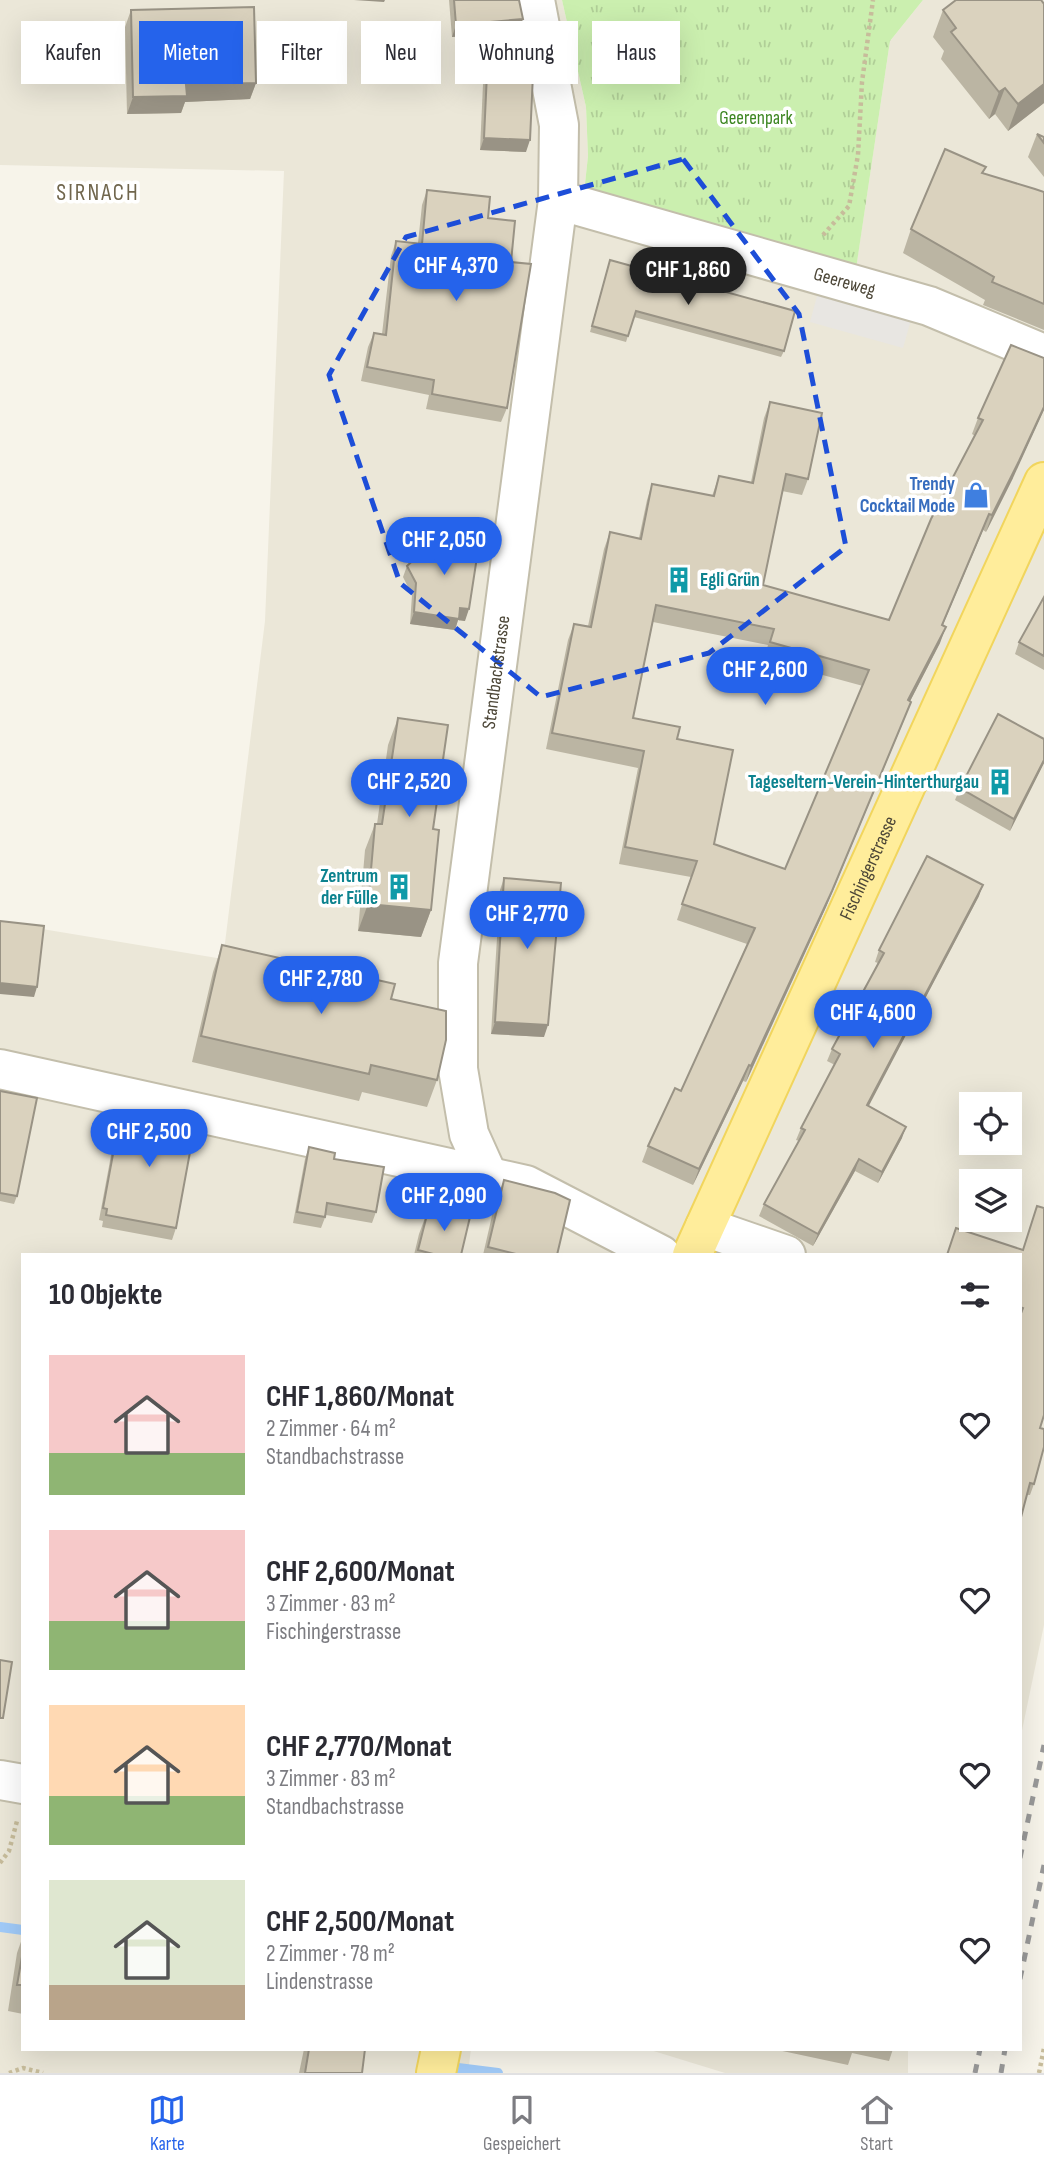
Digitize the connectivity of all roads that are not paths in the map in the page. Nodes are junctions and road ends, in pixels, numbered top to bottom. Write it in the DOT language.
graph roads {
  1 [pos="535,0"];
  2 [pos="558,200"];
  3 [pos="1044,354"];
  4 [pos="1044,482"];
  5 [pos="0,1069"];
  6 [pos="487,1174"];
  7 [pos="698,1241"];
  8 [pos="657,1253"];
  9 [pos="773,1253"];
  10 [pos="0,1780"];
  11 [pos="20,1801"];
  12 [pos="441,2051"];
  13 [pos="436,2073"];
  1 -- 2 [label="street, Standbachstrasse"];
  2 -- 3 [label="street, Geereweg"];
  2 -- 6 [label="street, Standbachstrasse"];
  4 -- 7 [label="main road, Fischingerstrasse"];
  5 -- 6 [label="street"];
  6 -- 8 [label="street"];
  7 -- 9 [label="street"];
  10 -- 11 [label="street"];
  12 -- 13 [label="main road"];
}
